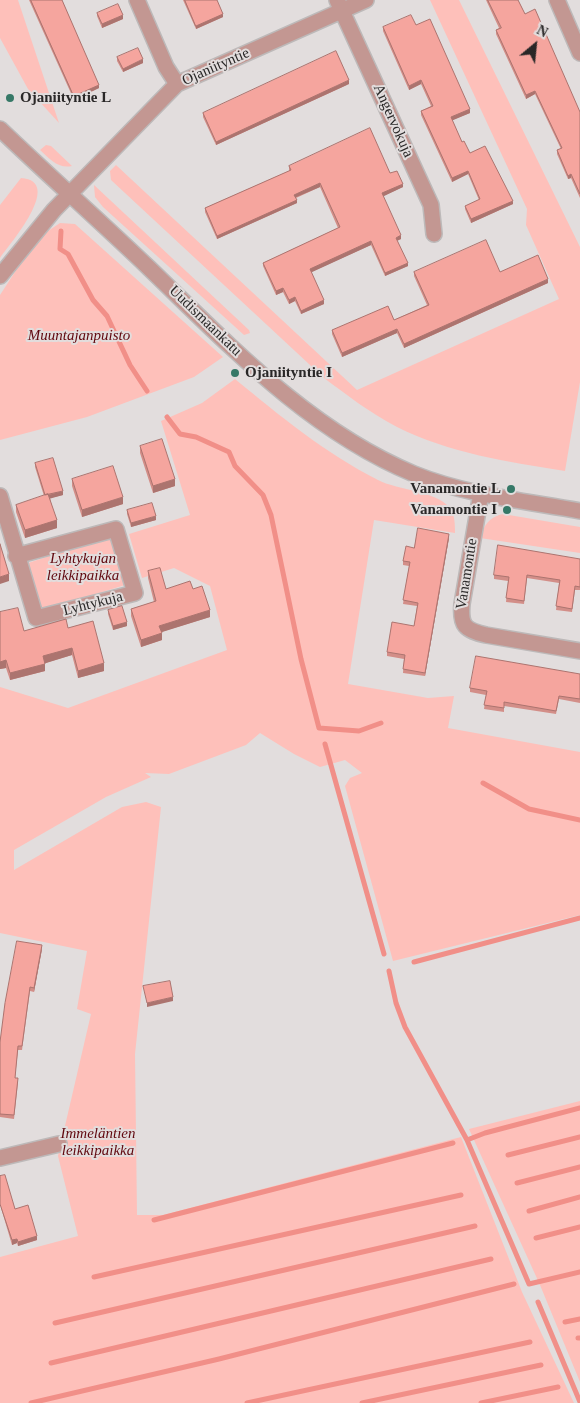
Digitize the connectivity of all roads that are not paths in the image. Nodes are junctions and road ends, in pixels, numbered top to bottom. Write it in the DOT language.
graph roads {
  1 [pos="137,0"];
  2 [pos="366,0"];
  3 [pos="557,0"];
  4 [pos="340,6"];
  5 [pos="574,21"];
  6 [pos="580,52"];
  7 [pos="177,84"];
  8 [pos="0,128"];
  9 [pos="70,192"];
  10 [pos="434,234"];
  11 [pos="0,276"];
  12 [pos="481,493"];
  13 [pos="0,496"];
  14 [pos="580,511"];
  15 [pos="16,556"];
  16 [pos="580,651"];
  17 [pos="60,1144"];
  18 [pos="0,1158"];
  1 -- 7 [label="street"];
  2 -- 4 [label="street, Ojaniityntie"];
  3 -- 5 [label="street"];
  4 -- 7 [label="street, Ojaniityntie"];
  4 -- 10 [label="street, Angervokuja"];
  5 -- 6 [label="street"];
  7 -- 9 [label="street, Ojaniityntie"];
  8 -- 9 [label="street, Uudismaankatu"];
  9 -- 11 [label="street, Ojaniityntie"];
  9 -- 12 [label="street, Uudismaankatu"];
  12 -- 14 [label="street, Uudismaankatu"];
  12 -- 16 [label="street, Vanamontie"];
  13 -- 15 [label="street, Lyhtykuja"];
  15 -- 15 [label="street, Lyhtykuja"];
  17 -- 18 [label="street"];
}
